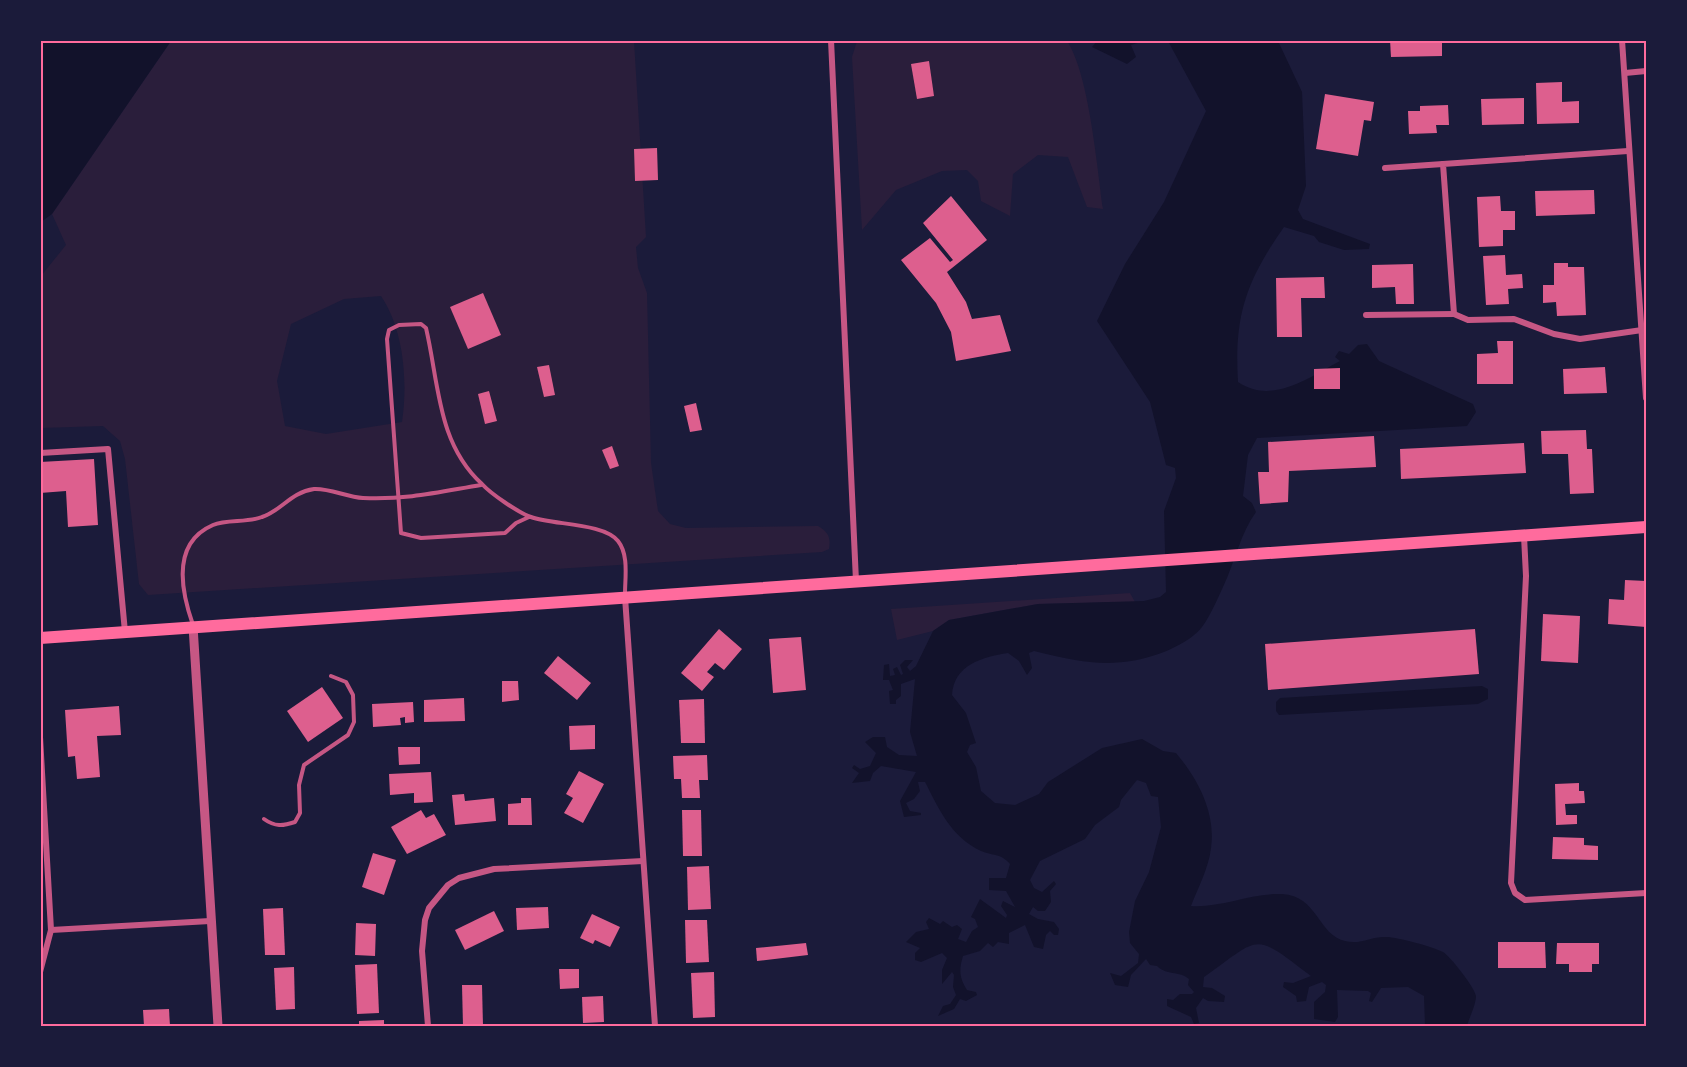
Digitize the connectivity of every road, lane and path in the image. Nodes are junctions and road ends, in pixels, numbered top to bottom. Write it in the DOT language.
graph roads {
  1 [pos="831,40"];
  2 [pos="1622,40"];
  3 [pos="1647,71"];
  4 [pos="1625,73"];
  5 [pos="1628,151"];
  6 [pos="1443,164"];
  7 [pos="1384,168"];
  8 [pos="1639,292"];
  9 [pos="1647,292"];
  10 [pos="1454,314"];
  11 [pos="1366,315"];
  12 [pos="1642,330"];
  13 [pos="1647,398"];
  14 [pos="40,453"];
  15 [pos="482,485"];
  16 [pos="400,499"];
  17 [pos="529,517"];
  18 [pos="1647,527"];
  19 [pos="1524,536"];
  20 [pos="856,581"];
  21 [pos="625,596"];
  22 [pos="193,626"];
  23 [pos="125,632"];
  24 [pos="40,638"];
  25 [pos="331,676"];
  26 [pos="40,737"];
  27 [pos="264,819"];
  28 [pos="643,861"];
  29 [pos="1647,892"];
  30 [pos="210,921"];
  31 [pos="51,930"];
  32 [pos="40,972"];
  33 [pos="218,1026"];
  34 [pos="428,1026"];
  35 [pos="655,1026"];
  1 -- 20 [label="street"];
  2 -- 4 [label="street"];
  3 -- 4 [label="street"];
  4 -- 5 [label="street"];
  5 -- 6 [label="street"];
  5 -- 8 [label="street"];
  6 -- 7 [label="street"];
  6 -- 10 [label="street"];
  8 -- 9 [label="street"];
  8 -- 12 [label="street"];
  10 -- 11 [label="street"];
  10 -- 12 [label="street"];
  12 -- 13 [label="street"];
  14 -- 23 [label="street"];
  15 -- 16 [label="lane"];
  15 -- 16 [label="lane"];
  15 -- 17 [label="lane"];
  16 -- 17 [label="lane"];
  16 -- 22 [label="lane"];
  17 -- 21 [label="lane"];
  18 -- 19 [label="main road"];
  19 -- 20 [label="main road"];
  19 -- 29 [label="street"];
  20 -- 21 [label="main road"];
  21 -- 22 [label="main road"];
  21 -- 28 [label="street"];
  22 -- 23 [label="main road"];
  22 -- 30 [label="street"];
  23 -- 24 [label="main road"];
  25 -- 27 [label="lane"];
  26 -- 31 [label="street"];
  28 -- 34 [label="street"];
  28 -- 35 [label="street"];
  30 -- 31 [label="street"];
  30 -- 33 [label="street"];
  31 -- 32 [label="street"];
}
